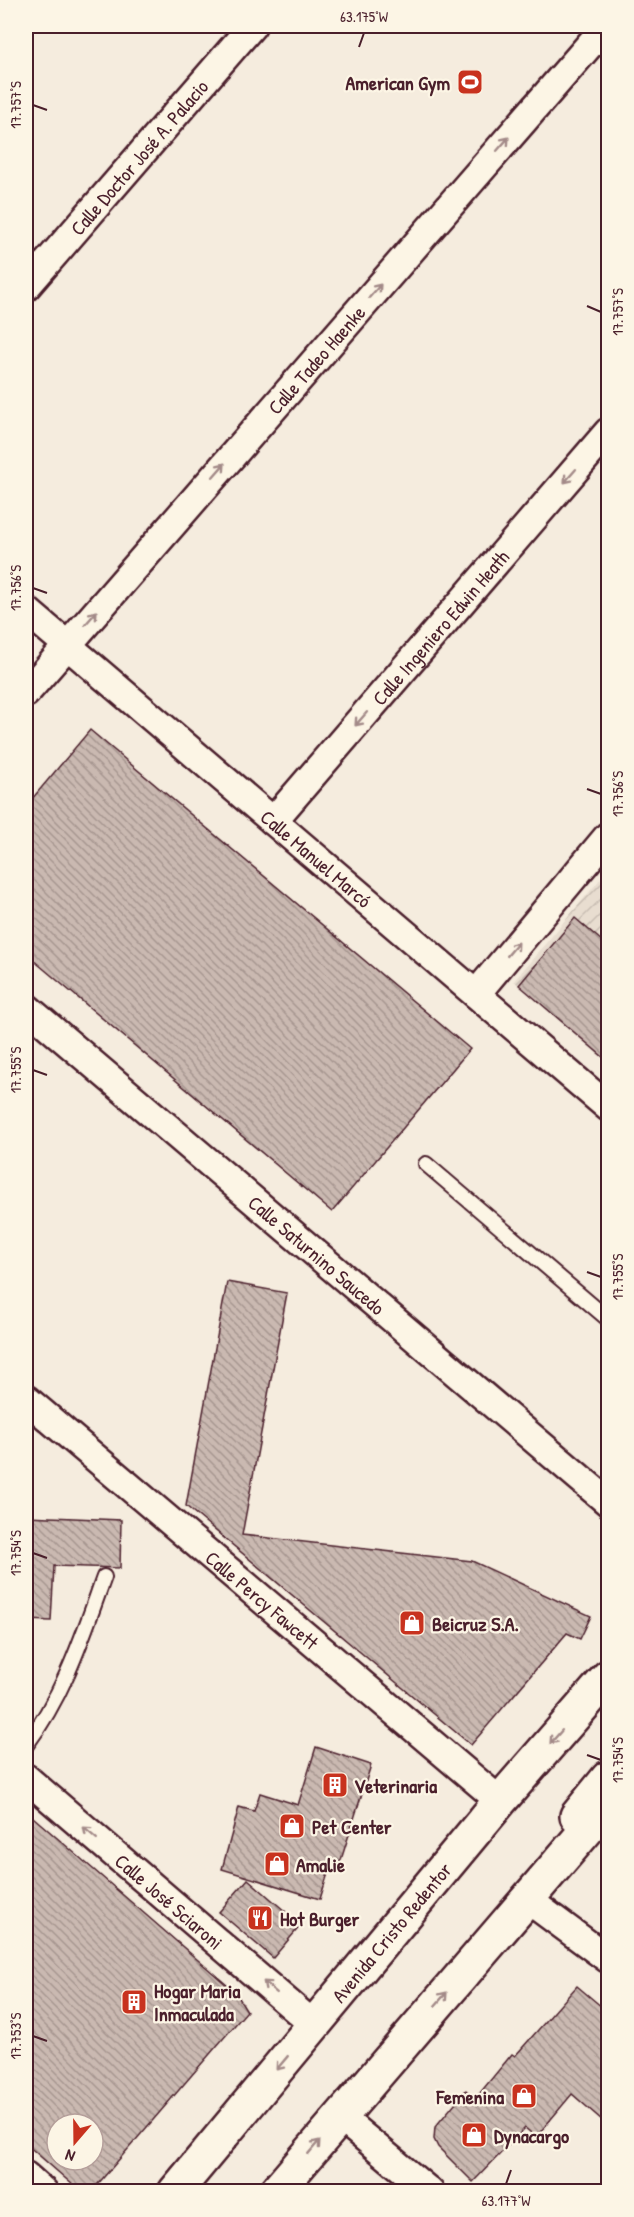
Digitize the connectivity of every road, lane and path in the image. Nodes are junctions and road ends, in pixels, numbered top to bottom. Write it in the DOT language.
graph roads {
  1 [pos="252,26"];
  2 [pos="606,26"];
  3 [pos="26,287"];
  4 [pos="609,432"];
  5 [pos="26,610"];
  6 [pos="67,645"];
  7 [pos="26,693"];
  8 [pos="273,821"];
  9 [pos="609,836"];
  10 [pos="476,994"];
  11 [pos="26,1007"];
  12 [pos="609,1107"];
  13 [pos="426,1164"];
  14 [pos="609,1319"];
  15 [pos="26,1399"];
  16 [pos="609,1502"];
  17 [pos="104,1577"];
  18 [pos="609,1677"];
  19 [pos="597,1696"];
  20 [pos="26,1745"];
  21 [pos="26,1778"];
  22 [pos="609,1778"];
  23 [pos="500,1801"];
  24 [pos="609,1805"];
  25 [pos="527,1899"];
  26 [pos="499,1931"];
  27 [pos="609,1959"];
  28 [pos="314,2025"];
  29 [pos="339,2116"];
  30 [pos="26,2176"];
  31 [pos="44,2192"];
  32 [pos="175,2192"];
  33 [pos="276,2192"];
  34 [pos="430,2192"];
  1 -- 3 [label="street, Calle Doctor José A. Palacio"];
  6 -- 2 [label="street, Calle Tadeo Haenke, one-way"];
  4 -- 8 [label="street, Calle Ingeniero Edwin Heath, one-way"];
  5 -- 6 [label="street, Calle Manuel Marcó"];
  6 -- 7 [label="street, Calle Tadeo Haenke"];
  6 -- 8 [label="street, Calle Manuel Marcó"];
  8 -- 10 [label="street, Calle Manuel Marcó"];
  10 -- 9 [label="street, one-way"];
  10 -- 12 [label="street, Calle Manuel Marcó"];
  11 -- 16 [label="street, Calle Saturnino Saucedo"];
  13 -- 14 [label="lane"];
  15 -- 23 [label="street, Calle Percy Fawcett"];
  17 -- 20 [label="lane"];
  18 -- 19 [label="main road, Avenida Cristo Redentor"];
  19 -- 23 [label="main road, Avenida Cristo Redentor, one-way"];
  28 -- 21 [label="street, Calle José Sciaroni, one-way"];
  22 -- 26 [label="main road"];
  23 -- 28 [label="main road, Avenida Cristo Redentor"];
  24 -- 25 [label="main road"];
  25 -- 26 [label="main road"];
  25 -- 27 [label="street"];
  29 -- 26 [label="main road, one-way"];
  28 -- 32 [label="main road, Avenida Cristo Redentor, one-way"];
  33 -- 29 [label="main road, one-way"];
  29 -- 34 [label="street"];
  30 -- 31 [label="street"];
}
